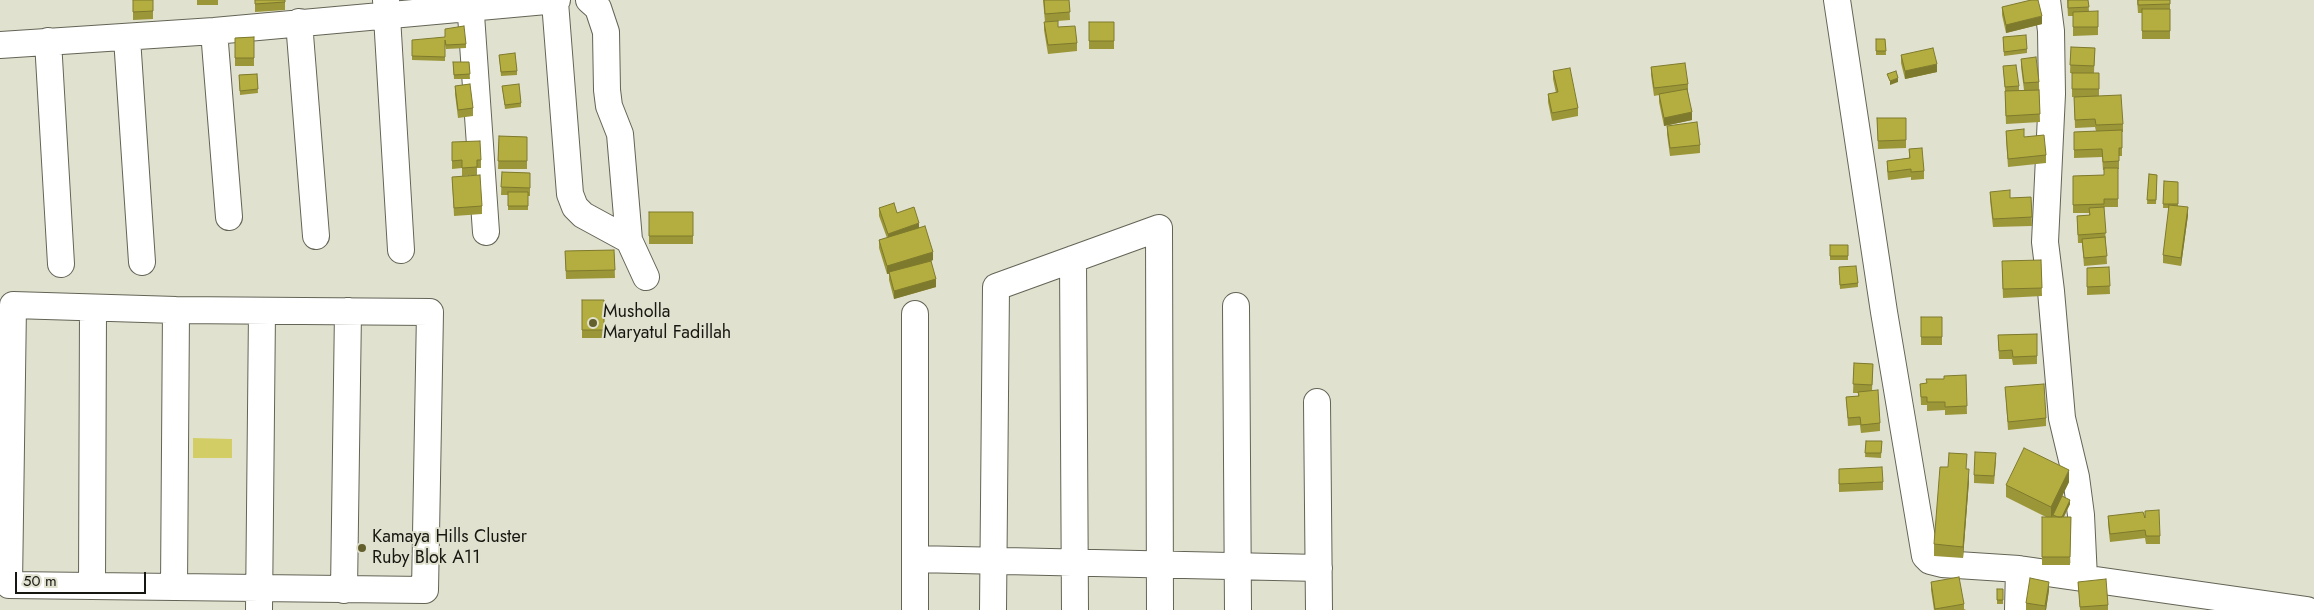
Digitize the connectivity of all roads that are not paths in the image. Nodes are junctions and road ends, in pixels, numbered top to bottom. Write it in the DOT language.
graph roads {
  1 [pos="589,0"];
  2 [pos="1837,0"];
  3 [pos="2047,0"];
  4 [pos="556,1"];
  5 [pos="470,4"];
  6 [pos="386,7"];
  7 [pos="299,22"];
  8 [pos="214,31"];
  9 [pos="127,38"];
  10 [pos="48,41"];
  11 [pos="0,45"];
  12 [pos="230,217"];
  13 [pos="486,232"];
  14 [pos="316,236"];
  15 [pos="629,240"];
  16 [pos="401,250"];
  17 [pos="1073,259"];
  18 [pos="142,262"];
  19 [pos="61,264"];
  20 [pos="646,277"];
  21 [pos="1236,306"];
  22 [pos="93,308"];
  23 [pos="176,310"];
  24 [pos="262,311"];
  25 [pos="348,312"];
  26 [pos="915,314"];
  27 [pos="1317,402"];
  28 [pos="915,559"];
  29 [pos="995,561"];
  30 [pos="1074,563"];
  31 [pos="1160,564"];
  32 [pos="1238,566"];
  33 [pos="1318,568"];
  34 [pos="2019,568"];
  35 [pos="2084,578"];
  36 [pos="92,585"];
  37 [pos="174,587"];
  38 [pos="344,590"];
  39 [pos="259,600"];
  40 [pos="915,610"];
  41 [pos="993,610"];
  42 [pos="1074,610"];
  43 [pos="1160,610"];
  44 [pos="1238,610"];
  45 [pos="1319,610"];
  46 [pos="2018,610"];
  47 [pos="2307,610"];
  1 -- 15 [label="street"];
  2 -- 34 [label="street"];
  3 -- 35 [label="street"];
  4 -- 5 [label="street"];
  4 -- 15 [label="street"];
  5 -- 6 [label="street"];
  5 -- 13 [label="street"];
  6 -- 7 [label="street"];
  6 -- 16 [label="street"];
  7 -- 8 [label="street"];
  7 -- 14 [label="street"];
  8 -- 9 [label="street"];
  8 -- 12 [label="street"];
  9 -- 10 [label="street"];
  9 -- 18 [label="street"];
  10 -- 11 [label="street"];
  10 -- 19 [label="street"];
  15 -- 20 [label="street"];
  17 -- 29 [label="street"];
  17 -- 30 [label="street"];
  17 -- 31 [label="street"];
  21 -- 32 [label="street"];
  22 -- 23 [label="street"];
  22 -- 36 [label="street"];
  22 -- 36 [label="street"];
  23 -- 24 [label="street"];
  23 -- 37 [label="street"];
  24 -- 25 [label="street"];
  24 -- 39 [label="street"];
  25 -- 38 [label="street"];
  25 -- 38 [label="street"];
  26 -- 28 [label="street"];
  27 -- 33 [label="street"];
  28 -- 29 [label="street"];
  28 -- 40 [label="street"];
  29 -- 30 [label="street"];
  29 -- 41 [label="street"];
  30 -- 31 [label="street"];
  30 -- 42 [label="street"];
  31 -- 32 [label="street"];
  31 -- 43 [label="street"];
  32 -- 33 [label="street"];
  32 -- 44 [label="street"];
  33 -- 45 [label="street"];
  34 -- 35 [label="street"];
  34 -- 46 [label="street"];
  35 -- 47 [label="street"];
  36 -- 37 [label="street"];
  37 -- 39 [label="street"];
  38 -- 39 [label="street"];
}
